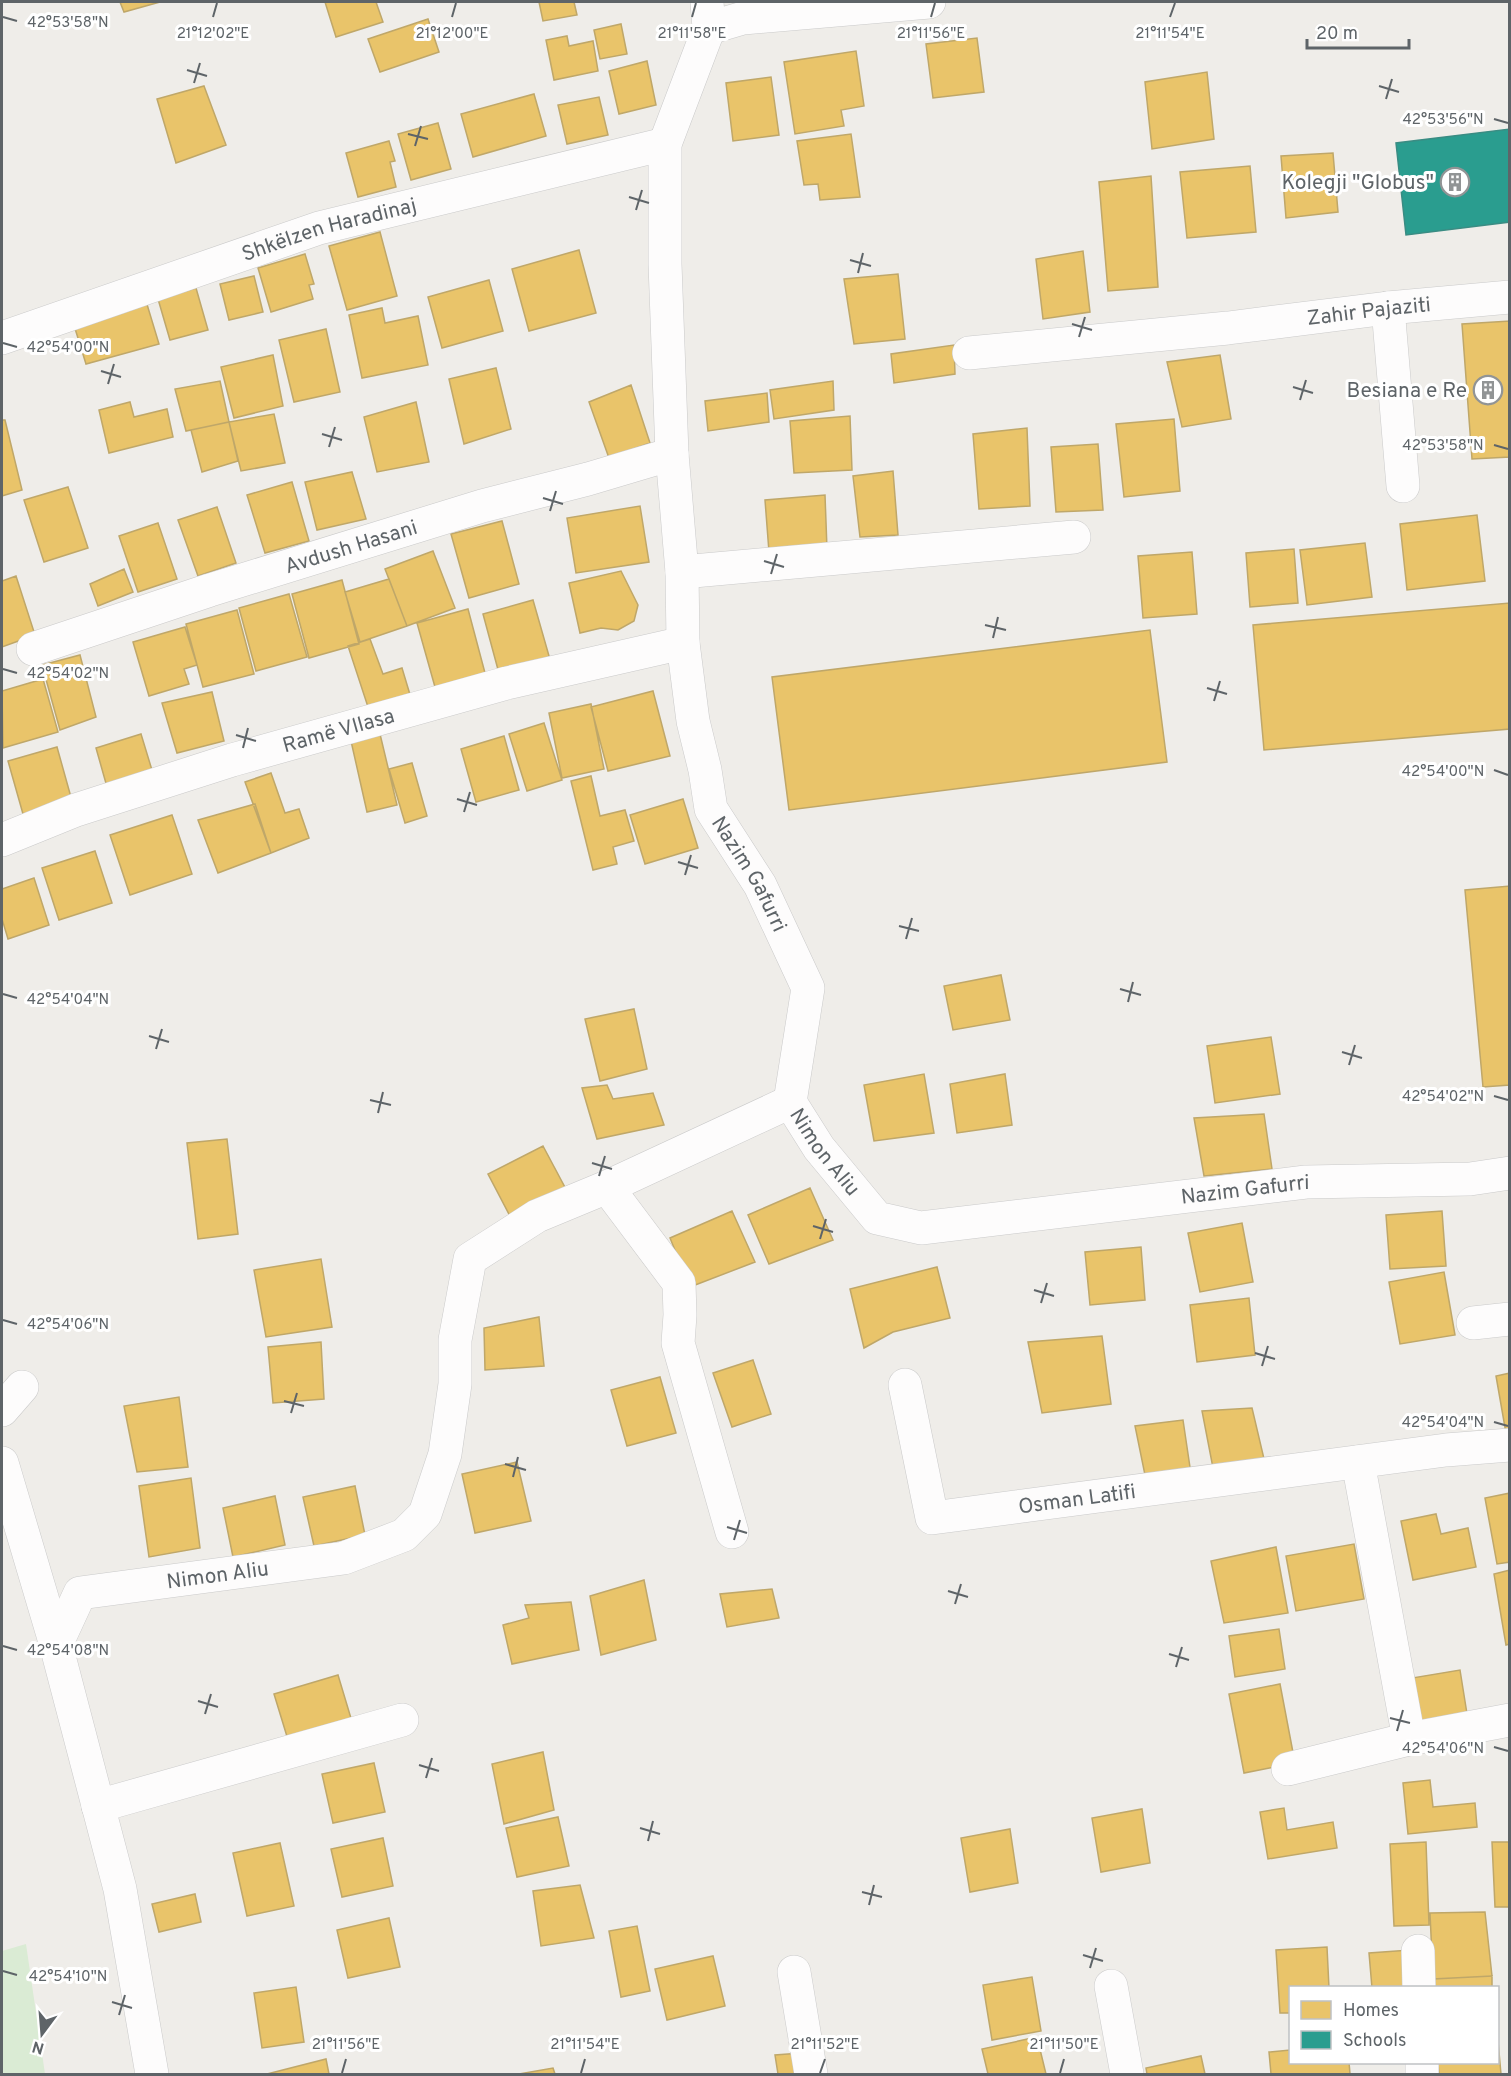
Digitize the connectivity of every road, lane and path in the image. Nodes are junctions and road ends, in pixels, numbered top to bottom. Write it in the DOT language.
graph roads {
  1 [pos="929,2"];
  2 [pos="708,15"];
  3 [pos="665,144"];
  4 [pos="1509,297"];
  5 [pos="1388,308"];
  6 [pos="2,338"];
  7 [pos="969,352"];
  8 [pos="672,454"];
  9 [pos="1403,486"];
  10 [pos="1074,537"];
  11 [pos="682,572"];
  12 [pos="683,643"];
  13 [pos="33,649"];
  14 [pos="2,840"];
  15 [pos="790,1102"];
  16 [pos="1509,1173"];
  17 [pos="607,1187"];
  18 [pos="982,1221"];
  19 [pos="1509,1320"];
  20 [pos="1473,1323"];
  21 [pos="905,1385"];
  22 [pos="1509,1445"];
  23 [pos="1358,1462"];
  24 [pos="2,1463"];
  25 [pos="732,1532"];
  26 [pos="56,1645"];
  27 [pos="402,1720"];
  28 [pos="1509,1720"];
  29 [pos="1409,1739"];
  30 [pos="1287,1769"];
  31 [pos="98,1806"];
  32 [pos="1418,1952"];
  33 [pos="794,1972"];
  34 [pos="1111,1986"];
  35 [pos="1419,1986"];
  36 [pos="152,2074"];
  37 [pos="811,2074"];
  38 [pos="1127,2074"];
  1 -- 2 [label="street"];
  2 -- 3 [label="street"];
  3 -- 6 [label="street, Shkëlzen Haradinaj"];
  3 -- 8 [label="street, Nazim Gafurri"];
  4 -- 5 [label="street, Zahir Pajaziti"];
  5 -- 7 [label="street, Zahir Pajaziti"];
  5 -- 9 [label="street"];
  8 -- 11 [label="street, Nazim Gafurri"];
  8 -- 13 [label="street, Avdush Hasani"];
  10 -- 11 [label="street"];
  11 -- 12 [label="street, Nazim Gafurri"];
  12 -- 14 [label="street, Ramë Vllasa"];
  12 -- 15 [label="street, Nazim Gafurri"];
  15 -- 17 [label="street, Nimon Aliu"];
  15 -- 18 [label="street, Nimon Aliu"];
  16 -- 18 [label="street, Nazim Gafurri"];
  17 -- 25 [label="street"];
  17 -- 26 [label="street, Nimon Aliu"];
  19 -- 20 [label="street"];
  21 -- 23 [label="street, Osman Latifi"];
  22 -- 23 [label="street, Osman Latifi"];
  23 -- 29 [label="street"];
  24 -- 26 [label="street"];
  26 -- 31 [label="street"];
  27 -- 31 [label="street"];
  28 -- 29 [label="street"];
  29 -- 30 [label="street"];
  31 -- 36 [label="street"];
  32 -- 35 [label="street"];
  33 -- 37 [label="street"];
  34 -- 38 [label="street"];
}
